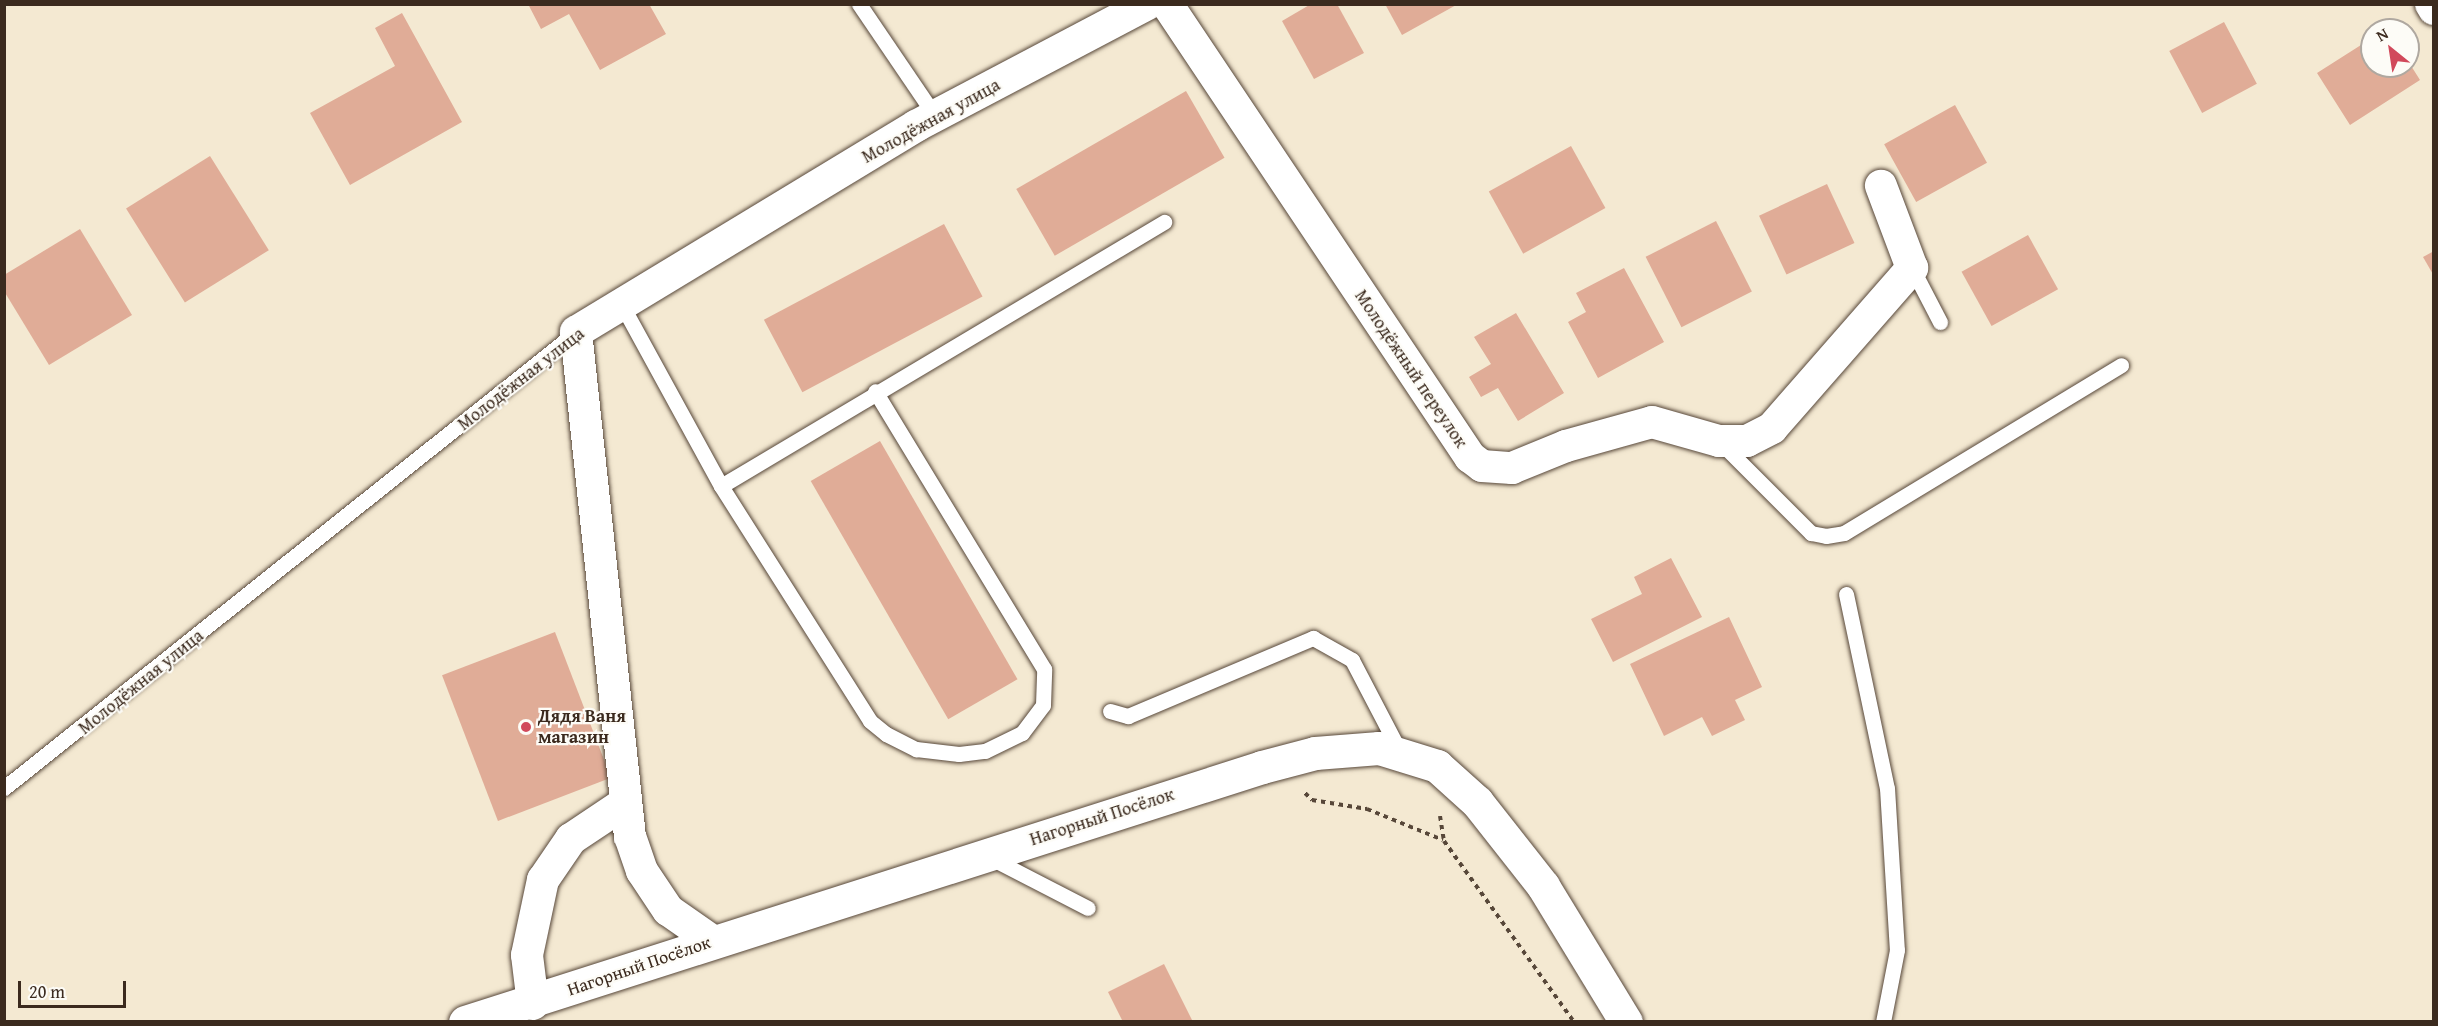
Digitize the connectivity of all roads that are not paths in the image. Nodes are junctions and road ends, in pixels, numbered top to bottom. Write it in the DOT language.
graph roads {
  1 [pos="859,4"];
  2 [pos="1147,4"];
  3 [pos="1167,4"];
  4 [pos="2430,4"];
  5 [pos="2433,9"];
  6 [pos="935,116"];
  7 [pos="1881,186"];
  8 [pos="1164,222"];
  9 [pos="1912,268"];
  10 [pos="623,307"];
  11 [pos="1940,322"];
  12 [pos="576,332"];
  13 [pos="2121,365"];
  14 [pos="875,391"];
  15 [pos="1719,441"];
  16 [pos="721,486"];
  17 [pos="1846,594"];
  18 [pos="1110,711"];
  19 [pos="1400,752"];
  20 [pos="4,788"];
  21 [pos="626,803"];
  22 [pos="984,855"];
  23 [pos="1088,908"];
  24 [pos="711,940"];
  25 [pos="533,1004"];
  26 [pos="465,1022"];
  27 [pos="1626,1022"];
  28 [pos="1883,1022"];
  1 -- 6 [label="lane"];
  2 -- 6 [label="street, Молодёжная улица"];
  3 -- 15 [label="street, Молодёжный переулок"];
  4 -- 5 [label="street"];
  6 -- 10 [label="street, Молодёжная улица"];
  7 -- 9 [label="street"];
  8 -- 14 [label="lane"];
  9 -- 11 [label="lane"];
  9 -- 15 [label="street, Молодёжный переулок"];
  10 -- 12 [label="street, Молодёжная улица"];
  10 -- 16 [label="lane"];
  12 -- 20 [label="lane, Молодёжная улица"];
  12 -- 21 [label="street"];
  13 -- 15 [label="lane"];
  14 -- 16 [label="lane"];
  14 -- 16 [label="lane"];
  17 -- 28 [label="lane"];
  18 -- 19 [label="lane"];
  19 -- 22 [label="street, Нагорный Посёлок"];
  19 -- 27 [label="street, Нагорный Посёлок"];
  21 -- 24 [label="street"];
  21 -- 25 [label="street"];
  22 -- 23 [label="lane"];
  22 -- 24 [label="street, Нагорный Посёлок"];
  24 -- 25 [label="street, Нагорный Посёлок"];
  25 -- 26 [label="street, Нагорный Посёлок"];
}
